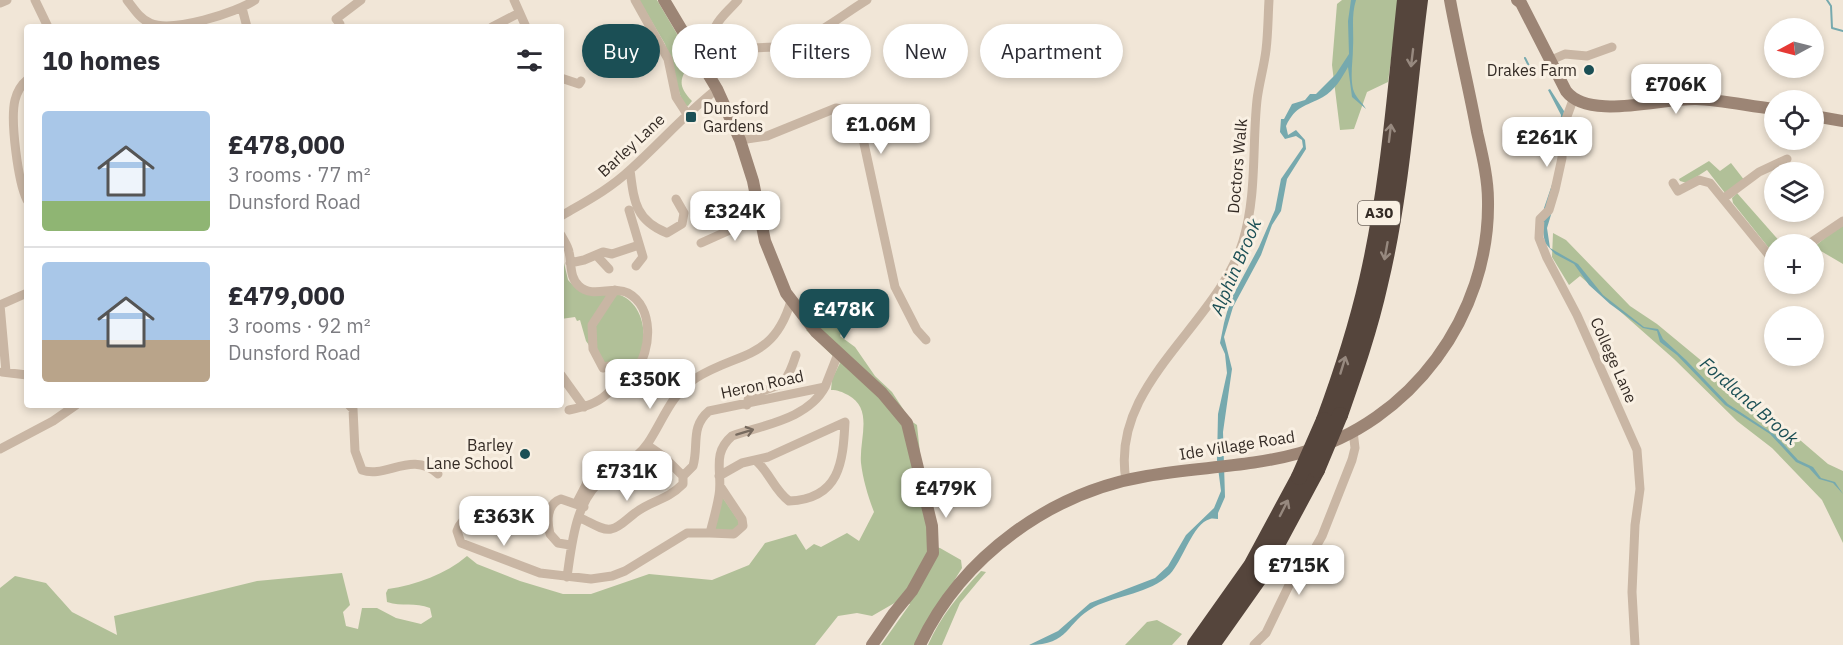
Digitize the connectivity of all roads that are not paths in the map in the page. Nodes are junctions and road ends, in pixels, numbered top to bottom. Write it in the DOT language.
graph roads {
  1 [pos="7,0"];
  2 [pos="35,0"];
  3 [pos="127,0"];
  4 [pos="255,0"];
  5 [pos="361,0"];
  6 [pos="514,0"];
  7 [pos="635,0"];
  8 [pos="664,0"];
  9 [pos="738,0"];
  10 [pos="867,0"];
  11 [pos="1269,0"];
  12 [pos="1405,0"];
  13 [pos="1420,0"];
  14 [pos="1450,0"];
  15 [pos="1517,0"];
  16 [pos="0,3"];
  17 [pos="242,8"];
  18 [pos="519,14"];
  19 [pos="336,19"];
  20 [pos="47,24"];
  21 [pos="151,24"];
  22 [pos="174,24"];
  23 [pos="246,24"];
  24 [pos="498,24"];
  25 [pos="524,24"];
  26 [pos="679,24"];
  27 [pos="716,24"];
  28 [pos="1612,47"];
  29 [pos="758,49"];
  30 [pos="1549,61"];
  31 [pos="711,78"];
  32 [pos="564,79"];
  33 [pos="24,84"];
  34 [pos="579,86"];
  35 [pos="717,89"];
  36 [pos="1578,102"];
  37 [pos="1764,109"];
  38 [pos="687,114"];
  39 [pos="1824,118"];
  40 [pos="1843,121"];
  41 [pos="740,140"];
  42 [pos="1787,159"];
  43 [pos="630,170"];
  44 [pos="1673,183"];
  45 [pos="24,191"];
  46 [pos="1724,198"];
  47 [pos="676,199"];
  48 [pos="629,210"];
  49 [pos="564,214"];
  50 [pos="759,217"];
  51 [pos="1843,221"];
  52 [pos="1824,234"];
  53 [pos="564,241"];
  54 [pos="701,243"];
  55 [pos="639,245"];
  56 [pos="1764,249"];
  57 [pos="596,255"];
  58 [pos="570,263"];
  59 [pos="636,266"];
  60 [pos="609,269"];
  61 [pos="615,290"];
  62 [pos="24,294"];
  63 [pos="791,301"];
  64 [pos="0,305"];
  65 [pos="926,340"];
  66 [pos="838,354"];
  67 [pos="796,355"];
  68 [pos="3,372"];
  69 [pos="24,375"];
  70 [pos="564,379"];
  71 [pos="621,380"];
  72 [pos="825,387"];
  73 [pos="747,405"];
  74 [pos="584,407"];
  75 [pos="72,408"];
  76 [pos="352,408"];
  77 [pos="570,410"];
  78 [pos="1332,417"];
  79 [pos="1353,431"];
  80 [pos="647,445"];
  81 [pos="0,449"];
  82 [pos="755,460"];
  83 [pos="607,462"];
  84 [pos="438,474"];
  85 [pos="683,476"];
  86 [pos="1126,480"];
  87 [pos="719,481"];
  88 [pos="580,505"];
  89 [pos="496,510"];
  90 [pos="580,518"];
  91 [pos="710,533"];
  92 [pos="570,545"];
  93 [pos="567,577"];
  94 [pos="874,643"];
  95 [pos="920,645"];
  96 [pos="1195,645"];
  97 [pos="1212,645"];
  98 [pos="1254,645"];
  99 [pos="1635,645"];
  1 -- 16 [label="street"];
  2 -- 20 [label="street"];
  3 -- 21 [label="street"];
  4 -- 17 [label="street"];
  5 -- 19 [label="street"];
  6 -- 18 [label="street"];
  7 -- 38 [label="street"];
  8 -- 26 [label="street"];
  9 -- 27 [label="street"];
  10 -- 29 [label="street"];
  11 -- 86 [label="street, Doctors Walk"];
  78 -- 12 [label="highway, A30, one-way"];
  13 -- 78 [label="highway, A30, one-way"];
  14 -- 79 [label="street, Ide Village Road"];
  15 -- 30 [label="street"];
  17 -- 22 [label="street"];
  17 -- 23 [label="street"];
  18 -- 24 [label="street"];
  18 -- 25 [label="street"];
  28 -- 30 [label="street"];
  30 -- 36 [label="street"];
  31 -- 35 [label="street"];
  32 -- 34 [label="street"];
  33 -- 45 [label="street"];
  35 -- 38 [label="street, Barley Lane"];
  35 -- 41 [label="street"];
  36 -- 37 [label="street"];
  36 -- 99 [label="street, College Lane"];
  38 -- 43 [label="street, Barley Lane"];
  39 -- 40 [label="street"];
  41 -- 50 [label="street"];
  41 -- 65 [label="street"];
  42 -- 46 [label="street"];
  43 -- 47 [label="street"];
  43 -- 49 [label="street, Barley Lane"];
  44 -- 46 [label="street"];
  46 -- 56 [label="street"];
  48 -- 55 [label="street"];
  50 -- 54 [label="street"];
  50 -- 63 [label="street"];
  51 -- 52 [label="street"];
  53 -- 58 [label="street"];
  55 -- 57 [label="street"];
  55 -- 59 [label="street"];
  57 -- 58 [label="street"];
  57 -- 60 [label="street"];
  58 -- 61 [label="street"];
  61 -- 71 [label="street"];
  61 -- 71 [label="street"];
  62 -- 64 [label="street"];
  63 -- 66 [label="street"];
  63 -- 80 [label="street"];
  64 -- 68 [label="street"];
  66 -- 72 [label="street, Heron Road"];
  66 -- 94 [label="street"];
  67 -- 73 [label="street"];
  68 -- 69 [label="street"];
  70 -- 74 [label="street"];
  71 -- 74 [label="street"];
  72 -- 73 [label="street, Heron Road"];
  87 -- 72 [label="street, one-way"];
  73 -- 85 [label="street, Heron Road"];
  74 -- 77 [label="street"];
  75 -- 81 [label="street"];
  76 -- 84 [label="street"];
  96 -- 78 [label="highway, A30, one-way, bridge"];
  78 -- 97 [label="highway, A30, bridge"];
  79 -- 86 [label="street, Ide Village Road"];
  79 -- 98 [label="street"];
  80 -- 85 [label="street"];
  80 -- 88 [label="street"];
  82 -- 82 [label="street"];
  82 -- 87 [label="street"];
  83 -- 88 [label="street"];
  85 -- 90 [label="street, Heron Road"];
  86 -- 95 [label="street, Ide Village Road"];
  87 -- 91 [label="street"];
  87 -- 91 [label="street"];
  88 -- 90 [label="street"];
  88 -- 92 [label="street"];
  89 -- 93 [label="street"];
  90 -- 92 [label="street"];
  91 -- 93 [label="street"];
  92 -- 93 [label="street"];
}
